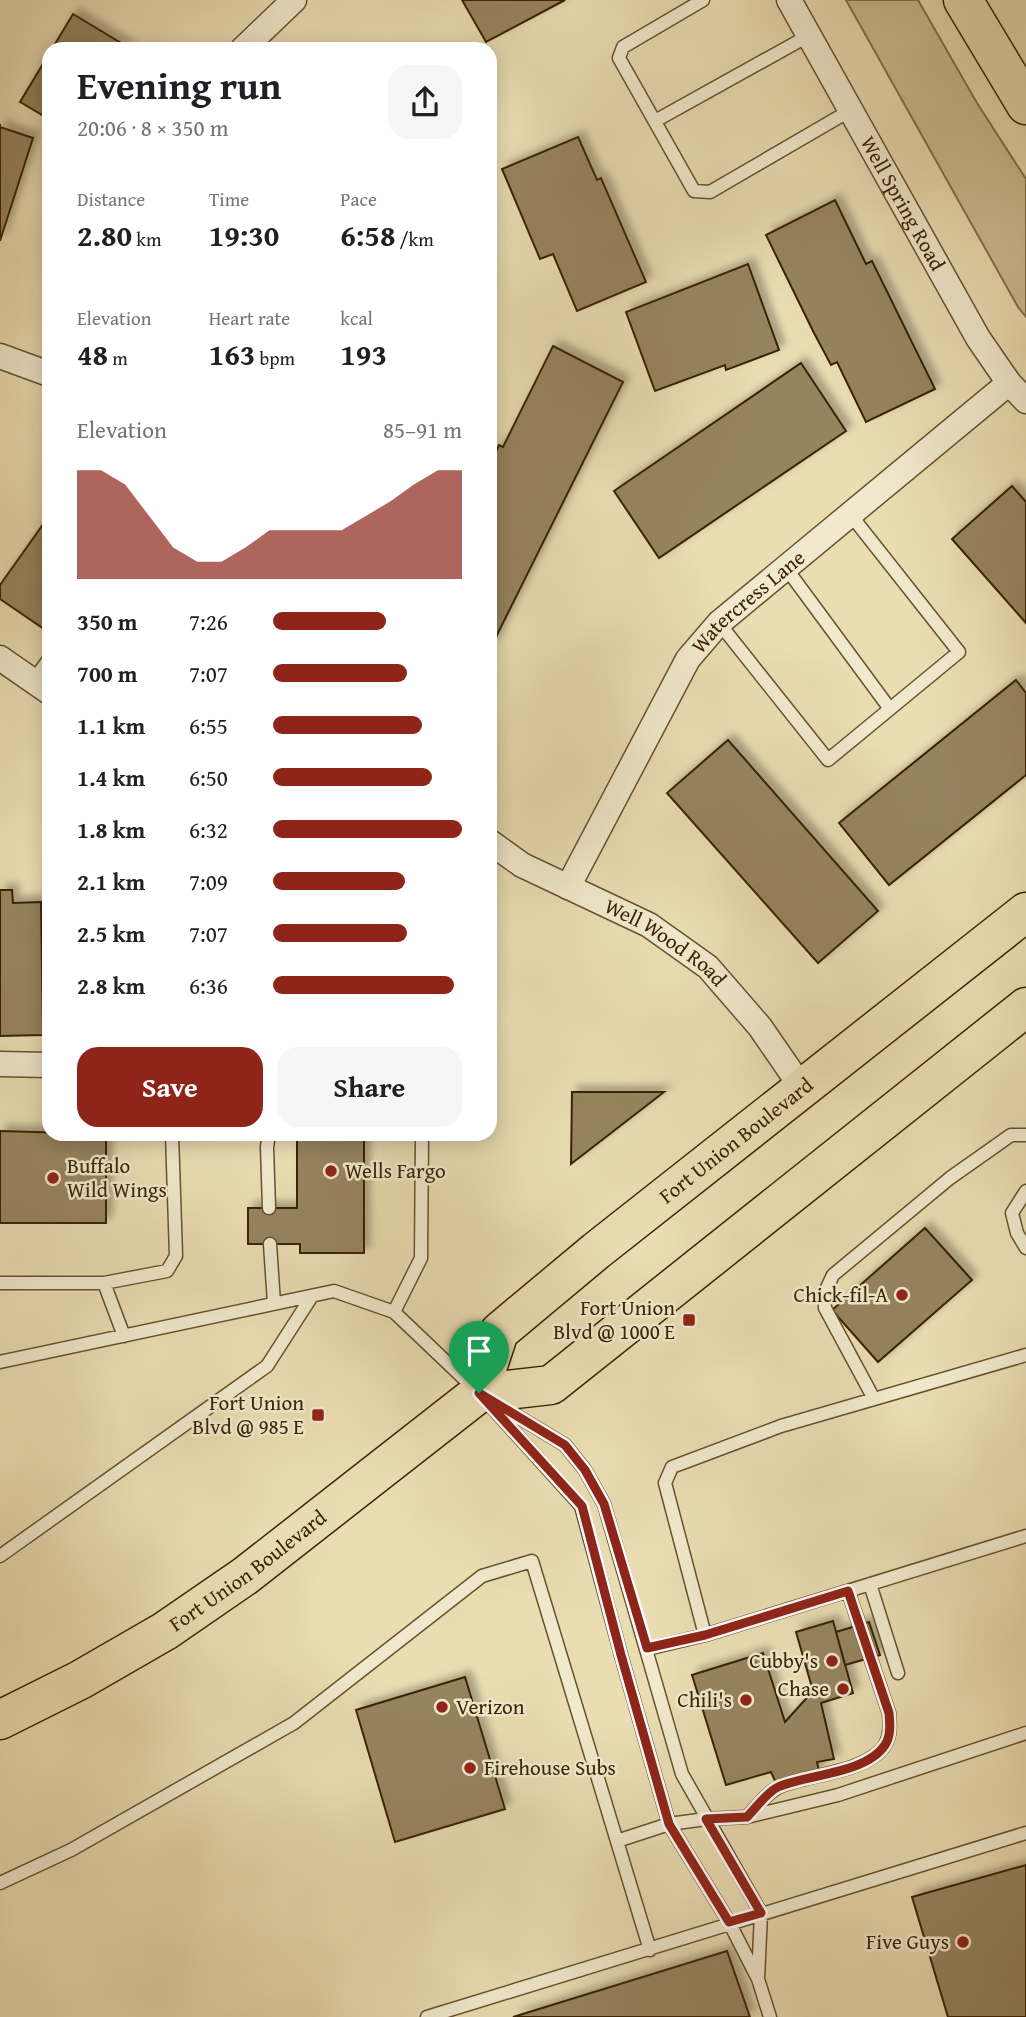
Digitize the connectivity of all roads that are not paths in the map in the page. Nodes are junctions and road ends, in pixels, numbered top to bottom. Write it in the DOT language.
graph roads {
  1 [pos="294,0"];
  2 [pos="703,0"];
  3 [pos="789,0"];
  4 [pos="963,0"];
  5 [pos="808,36"];
  6 [pos="250,42"];
  7 [pos="1026,105"];
  8 [pos="851,110"];
  9 [pos="655,121"];
  10 [pos="0,356"];
  11 [pos="42,371"];
  12 [pos="1009,383"];
  13 [pos="1026,401"];
  14 [pos="850,514"];
  15 [pos="786,568"];
  16 [pos="719,623"];
  17 [pos="0,658"];
  18 [pos="41,687"];
  19 [pos="890,709"];
  20 [pos="497,847"];
  21 [pos="568,887"];
  22 [pos="1026,912"];
  23 [pos="1026,1007"];
  24 [pos="0,1064"];
  25 [pos="42,1065"];
  26 [pos="802,1087"];
  27 [pos="1026,1135"];
  28 [pos="172,1141"];
  29 [pos="268,1141"];
  30 [pos="422,1141"];
  31 [pos="1026,1191"];
  32 [pos="269,1208"];
  33 [pos="270,1244"];
  34 [pos="1026,1248"];
  35 [pos="0,1283"];
  36 [pos="104,1283"];
  37 [pos="312,1296"];
  38 [pos="274,1303"];
  39 [pos="394,1312"];
  40 [pos="124,1336"];
  41 [pos="1026,1355"];
  42 [pos="0,1363"];
  43 [pos="479,1393"];
  44 [pos="874,1399"];
  45 [pos="1026,1536"];
  46 [pos="0,1556"];
  47 [pos="870,1584"];
  48 [pos="848,1591"];
  49 [pos="705,1635"];
  50 [pos="647,1648"];
  51 [pos="898,1673"];
  52 [pos="0,1720"];
  53 [pos="1026,1733"];
  54 [pos="747,1817"];
  55 [pos="706,1819"];
  56 [pos="669,1824"];
  57 [pos="1026,1833"];
  58 [pos="617,1841"];
  59 [pos="0,1883"];
  60 [pos="761,1913"];
  61 [pos="729,1922"];
  62 [pos="650,1950"];
  63 [pos="758,1979"];
  64 [pos="428,2017"];
  65 [pos="770,2017"];
  1 -- 6 [label="street"];
  2 -- 9 [label="lane"];
  3 -- 5 [label="street, Well Spring Road"];
  4 -- 7 [label="main road"];
  5 -- 8 [label="street, Well Spring Road"];
  5 -- 9 [label="lane"];
  8 -- 9 [label="lane"];
  8 -- 12 [label="street, Well Spring Road"];
  10 -- 11 [label="street"];
  12 -- 13 [label="street, Well Spring Road"];
  12 -- 14 [label="street, Watercress Lane"];
  14 -- 15 [label="street, Watercress Lane"];
  14 -- 19 [label="lane"];
  15 -- 16 [label="street, Watercress Lane"];
  15 -- 19 [label="lane"];
  16 -- 19 [label="lane"];
  16 -- 21 [label="street, Watercress Lane"];
  17 -- 18 [label="street"];
  20 -- 21 [label="street, Well Wood Road"];
  21 -- 26 [label="street, Well Wood Road"];
  22 -- 26 [label="main road, Fort Union Boulevard"];
  23 -- 43 [label="main road"];
  24 -- 25 [label="street"];
  26 -- 43 [label="main road, Fort Union Boulevard"];
  27 -- 44 [label="lane"];
  28 -- 36 [label="lane"];
  29 -- 32 [label="lane"];
  30 -- 39 [label="lane"];
  31 -- 34 [label="lane"];
  33 -- 38 [label="lane"];
  35 -- 36 [label="lane"];
  36 -- 40 [label="lane"];
  37 -- 38 [label="lane"];
  37 -- 39 [label="lane"];
  37 -- 46 [label="lane"];
  38 -- 40 [label="lane"];
  39 -- 43 [label="lane"];
  40 -- 42 [label="lane"];
  41 -- 44 [label="lane"];
  43 -- 50 [label="lane"];
  43 -- 52 [label="main road, Fort Union Boulevard"];
  43 -- 56 [label="lane"];
  44 -- 49 [label="lane"];
  45 -- 47 [label="lane"];
  47 -- 48 [label="lane"];
  47 -- 51 [label="lane"];
  48 -- 49 [label="lane"];
  48 -- 54 [label="lane"];
  49 -- 50 [label="lane"];
  50 -- 55 [label="lane"];
  53 -- 54 [label="lane"];
  54 -- 55 [label="lane"];
  55 -- 56 [label="lane"];
  55 -- 60 [label="lane"];
  56 -- 58 [label="lane"];
  56 -- 61 [label="lane"];
  57 -- 60 [label="lane"];
  58 -- 59 [label="lane"];
  58 -- 62 [label="lane"];
  60 -- 61 [label="lane"];
  60 -- 63 [label="lane"];
  61 -- 62 [label="lane"];
  61 -- 63 [label="lane"];
  62 -- 64 [label="lane"];
  63 -- 65 [label="lane"];
}
